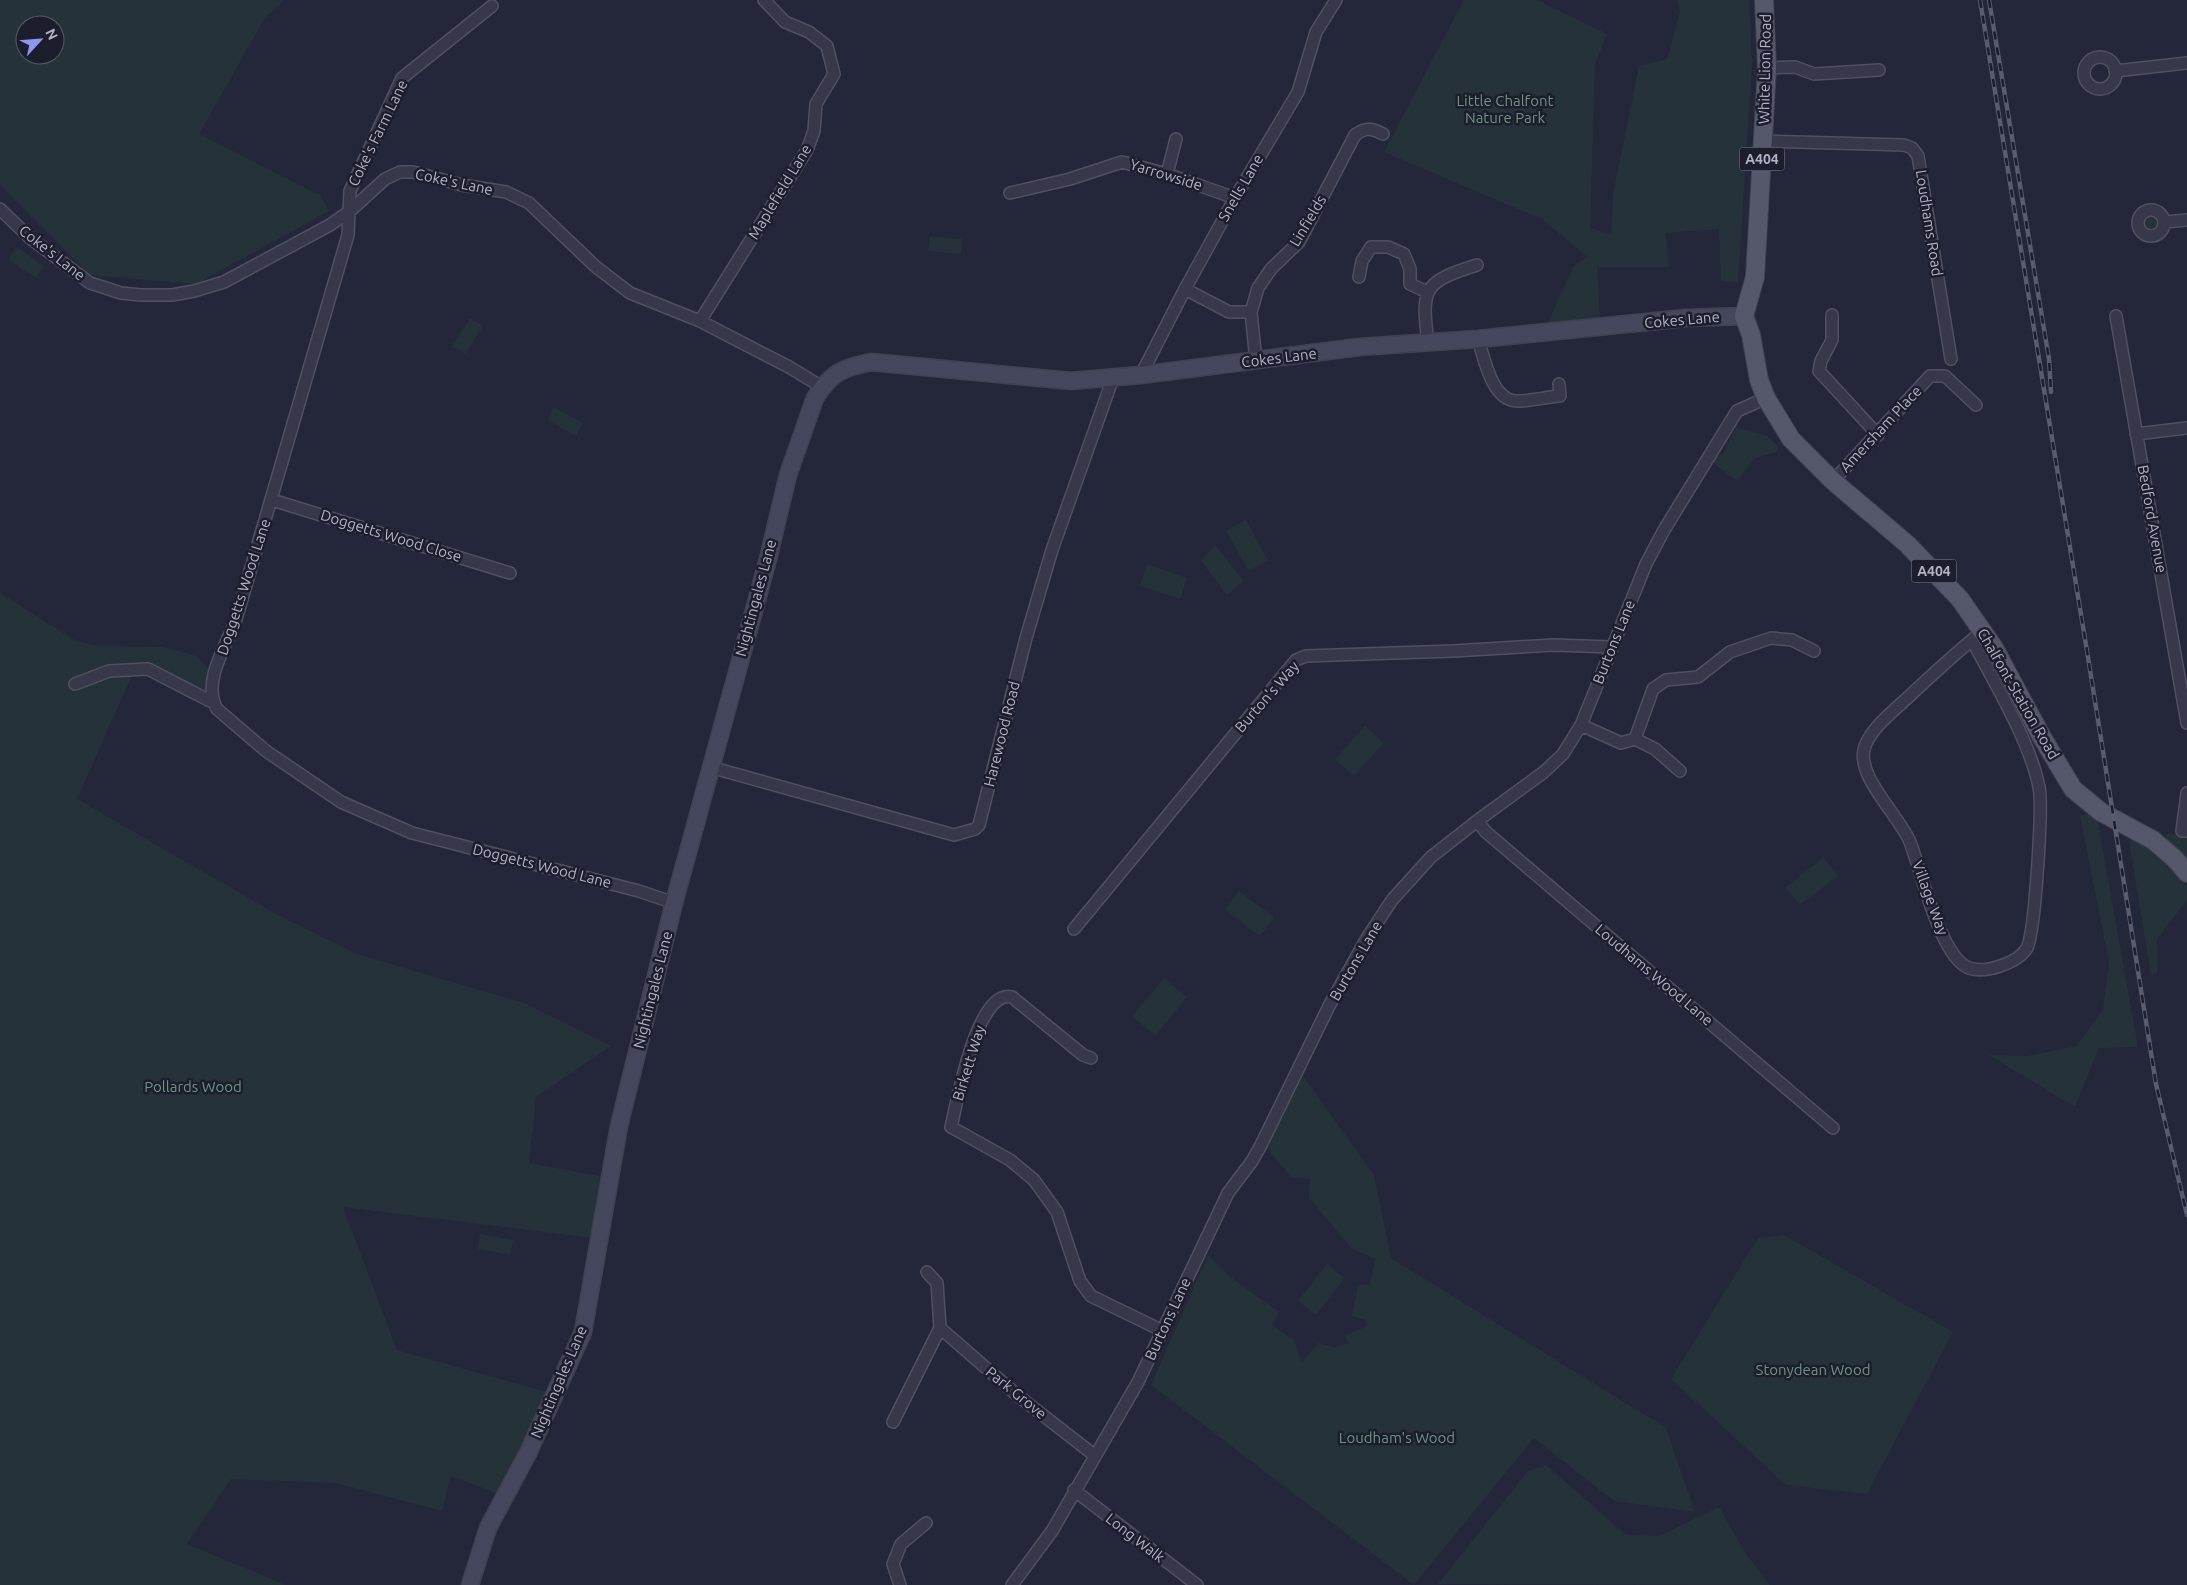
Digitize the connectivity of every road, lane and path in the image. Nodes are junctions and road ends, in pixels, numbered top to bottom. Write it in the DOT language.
graph roads {
  1 [pos="764,0"];
  2 [pos="1336,0"];
  3 [pos="1764,0"];
  4 [pos="492,6"];
  5 [pos="2187,63"];
  6 [pos="1767,68"];
  7 [pos="1879,70"];
  8 [pos="2115,71"];
  9 [pos="1382,134"];
  10 [pos="1176,139"];
  11 [pos="1763,142"];
  12 [pos="1167,174"];
  13 [pos="1010,193"];
  14 [pos="1235,198"];
  15 [pos="0,209"];
  16 [pos="350,210"];
  17 [pos="2187,220"];
  18 [pos="2164,222"];
  19 [pos="1476,265"];
  20 [pos="1359,277"];
  21 [pos="1185,289"];
  22 [pos="1427,292"];
  23 [pos="1251,312"];
  24 [pos="1832,315"];
  25 [pos="1744,316"];
  26 [pos="2116,316"];
  27 [pos="700,321"];
  28 [pos="1478,339"];
  29 [pos="1428,343"];
  30 [pos="1951,359"];
  31 [pos="1256,361"];
  32 [pos="1141,375"];
  33 [pos="1113,378"];
  34 [pos="1559,384"];
  35 [pos="822,387"];
  36 [pos="1766,398"];
  37 [pos="1976,405"];
  38 [pos="2187,428"];
  39 [pos="2136,434"];
  40 [pos="1878,435"];
  41 [pos="1833,481"];
  42 [pos="272,500"];
  43 [pos="510,574"];
  44 [pos="1978,636"];
  45 [pos="1612,647"];
  46 [pos="1814,651"];
  47 [pos="75,684"];
  48 [pos="214,703"];
  49 [pos="2187,723"];
  50 [pos="1581,726"];
  51 [pos="1635,739"];
  52 [pos="710,767"];
  53 [pos="1680,771"];
  54 [pos="2187,793"];
  55 [pos="1477,821"];
  56 [pos="2185,831"];
  57 [pos="2187,873"];
  58 [pos="674,904"];
  59 [pos="1074,929"];
  60 [pos="1091,1058"];
  61 [pos="951,1127"];
  62 [pos="1833,1128"];
  63 [pos="941,1133"];
  64 [pos="927,1272"];
  65 [pos="940,1328"];
  66 [pos="1163,1331"];
  67 [pos="893,1422"];
  68 [pos="1094,1455"];
  69 [pos="1074,1490"];
  70 [pos="926,1522"];
  71 [pos="470,1585"];
  72 [pos="900,1585"];
  73 [pos="1012,1585"];
  74 [pos="1196,1585"];
  1 -- 27 [label="street, Maplefield Lane"];
  2 -- 14 [label="street, Snells Lane"];
  3 -- 6 [label="main road, White Lion Road / A404"];
  4 -- 16 [label="street, Coke's Farm Lane"];
  5 -- 8 [label="street"];
  6 -- 7 [label="street"];
  6 -- 11 [label="main road, White Lion Road / A404"];
  9 -- 23 [label="street, Linfields"];
  10 -- 12 [label="street"];
  11 -- 25 [label="main road, White Lion Road / A404"];
  11 -- 30 [label="street, Loudhams Road"];
  12 -- 13 [label="street, Yarrowside"];
  12 -- 14 [label="street, Yarrowside"];
  14 -- 21 [label="street, Snells Lane"];
  15 -- 16 [label="street, Coke's Lane"];
  16 -- 27 [label="street, Coke's Lane"];
  16 -- 42 [label="street, Doggetts Wood Lane"];
  17 -- 18 [label="street"];
  19 -- 22 [label="street"];
  20 -- 22 [label="street"];
  21 -- 23 [label="street"];
  21 -- 32 [label="street, Snells Lane"];
  22 -- 29 [label="street"];
  23 -- 31 [label="street, Linfields"];
  24 -- 40 [label="street"];
  25 -- 28 [label="main road, Cokes Lane"];
  25 -- 36 [label="main road, Chalfont Station Road / A404"];
  26 -- 39 [label="street, Bedford Avenue"];
  27 -- 35 [label="street, Coke's Lane"];
  28 -- 29 [label="main road, Cokes Lane"];
  28 -- 34 [label="street"];
  29 -- 31 [label="main road, Cokes Lane"];
  31 -- 32 [label="main road, Cokes Lane"];
  32 -- 33 [label="main road, Cokes Lane"];
  33 -- 35 [label="main road, Cokes Lane"];
  33 -- 52 [label="street, Harewood Road"];
  35 -- 52 [label="main road, Nightingales Lane"];
  36 -- 41 [label="main road, Chalfont Station Road / A404"];
  36 -- 45 [label="street, Burtons Lane"];
  37 -- 40 [label="street, Amersham Place"];
  38 -- 39 [label="street"];
  39 -- 49 [label="street, Bedford Avenue"];
  40 -- 41 [label="street, Amersham Place"];
  41 -- 44 [label="main road, Chalfont Station Road / A404"];
  42 -- 43 [label="street, Doggetts Wood Close"];
  42 -- 48 [label="street, Doggetts Wood Lane"];
  44 -- 44 [label="street, Village Way"];
  44 -- 57 [label="main road, Chalfont Station Road / A404"];
  45 -- 50 [label="street, Burtons Lane"];
  45 -- 59 [label="street, Burton's Way"];
  46 -- 51 [label="street"];
  47 -- 48 [label="street"];
  48 -- 58 [label="street, Doggetts Wood Lane"];
  50 -- 51 [label="street"];
  50 -- 55 [label="street, Burtons Lane"];
  51 -- 53 [label="street"];
  52 -- 58 [label="main road, Nightingales Lane"];
  54 -- 56 [label="street"];
  55 -- 62 [label="street, Loudhams Wood Lane"];
  55 -- 66 [label="street, Burtons Lane"];
  58 -- 71 [label="main road, Nightingales Lane"];
  60 -- 61 [label="street, Birkett Way"];
  61 -- 63 [label="street"];
  61 -- 66 [label="street"];
  64 -- 65 [label="street"];
  65 -- 67 [label="street"];
  65 -- 68 [label="street, Park Grove"];
  66 -- 68 [label="street, Burtons Lane"];
  68 -- 69 [label="street, Burtons Lane"];
  69 -- 73 [label="street, Burtons Lane"];
  69 -- 74 [label="street, Long Walk"];
  70 -- 72 [label="street"];
}
